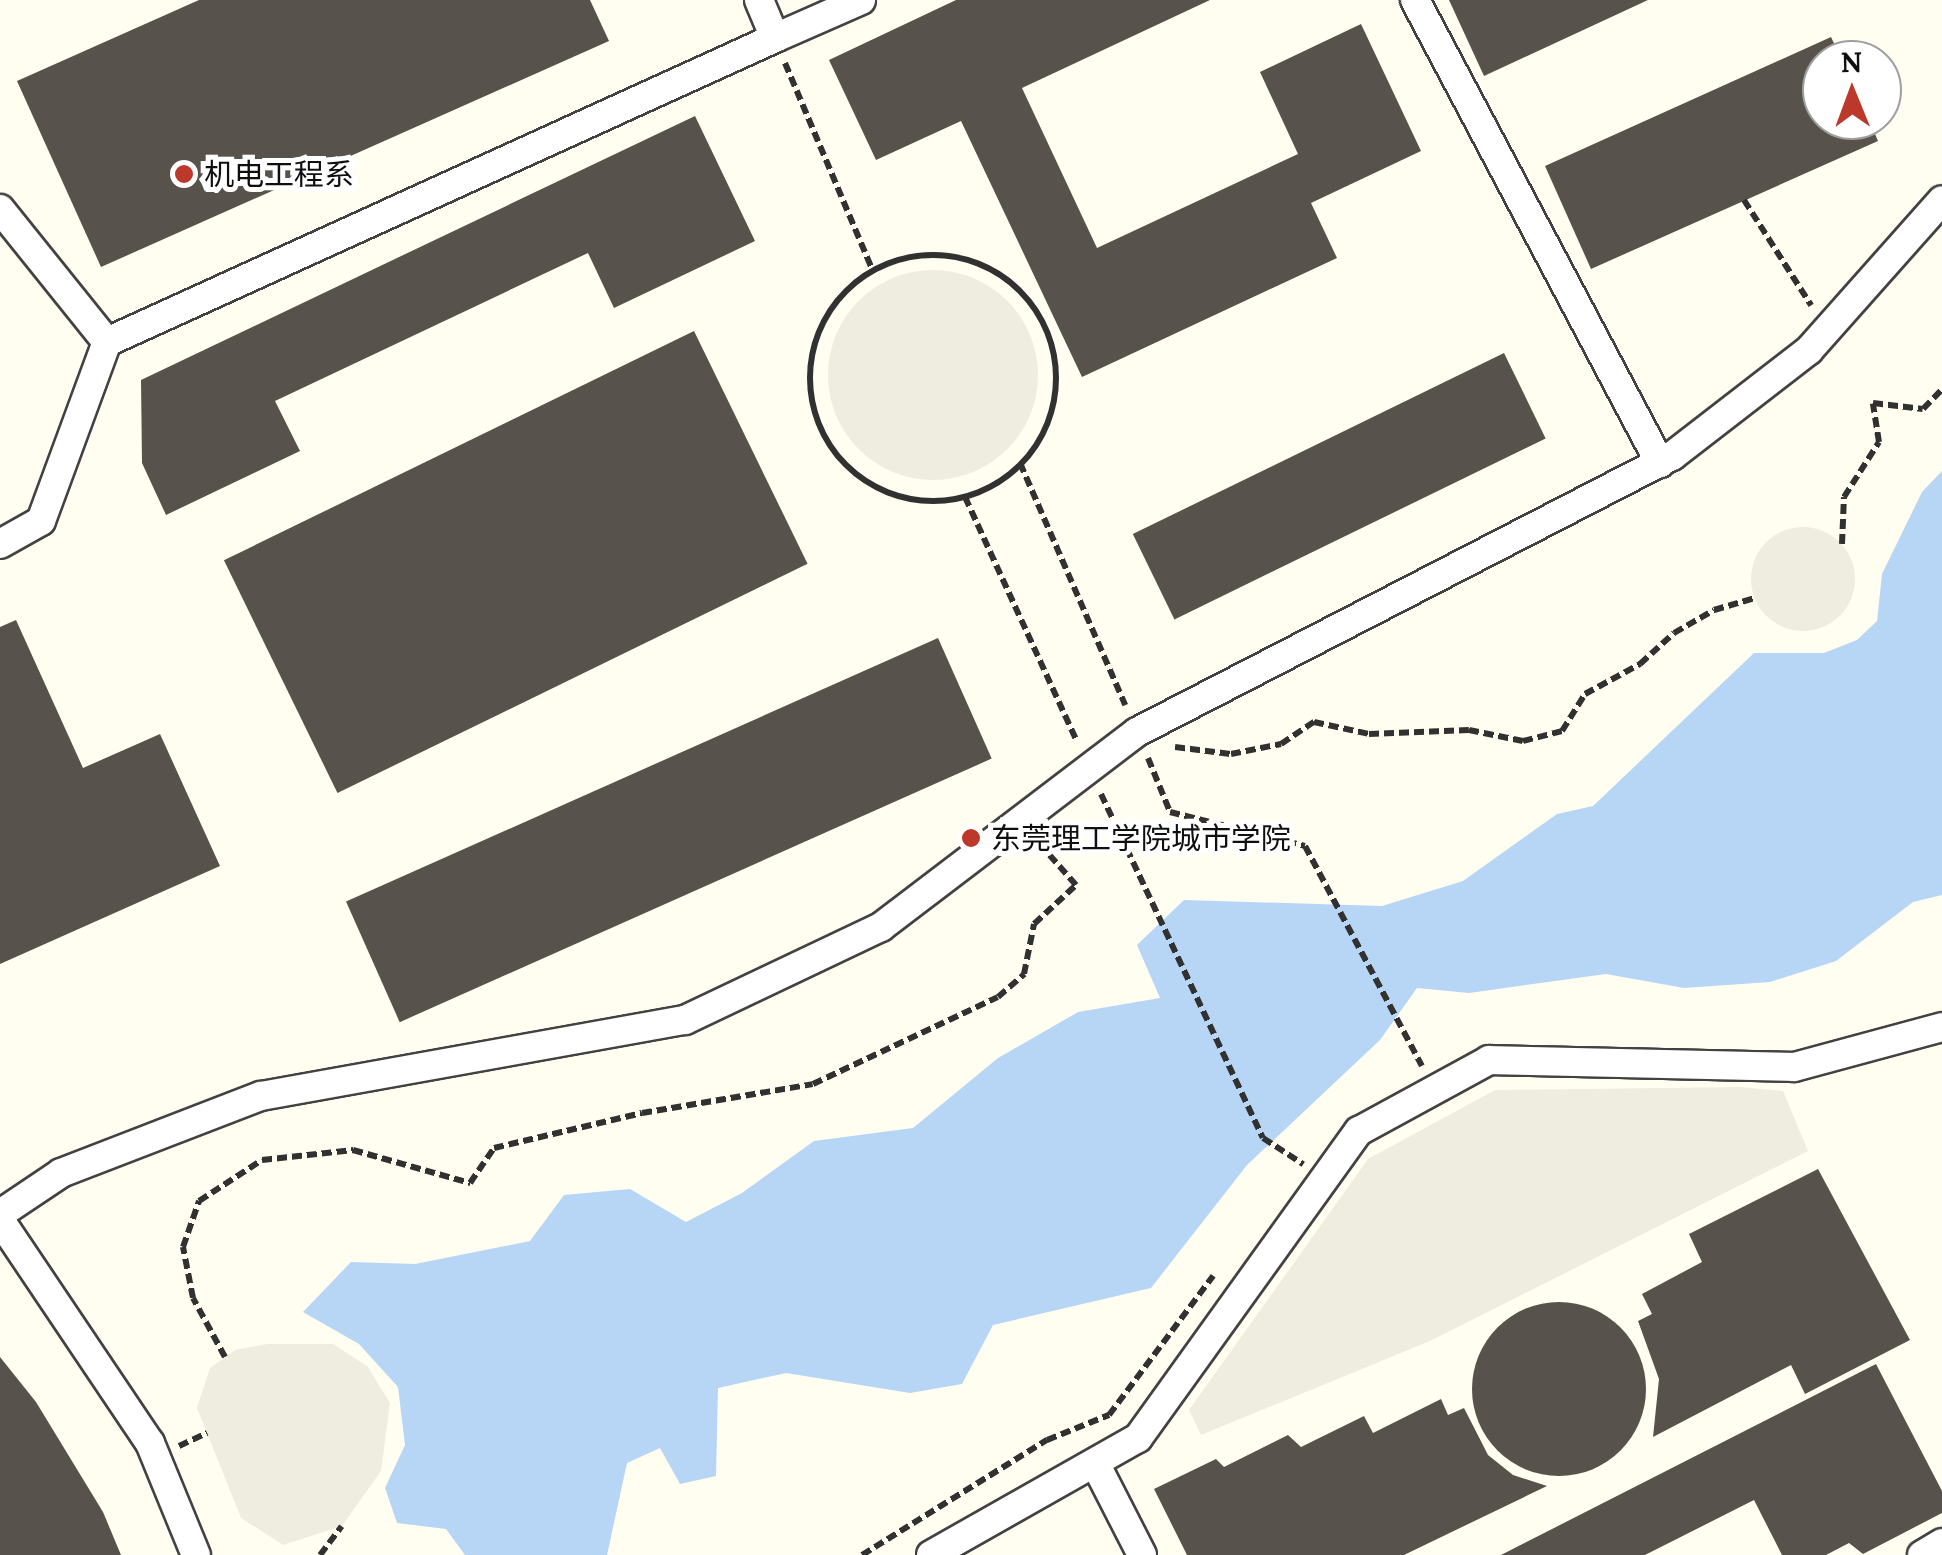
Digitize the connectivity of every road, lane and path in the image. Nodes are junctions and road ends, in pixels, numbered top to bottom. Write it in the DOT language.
graph roads {
  1 [pos="759,0"];
  2 [pos="861,0"];
  3 [pos="1415,0"];
  4 [pos="775,38"];
  5 [pos="1744,200"];
  6 [pos="1942,200"];
  7 [pos="0,209"];
  8 [pos="873,271"];
  9 [pos="1827,330"];
  10 [pos="107,342"];
  11 [pos="1942,389"];
  12 [pos="1020,463"];
  13 [pos="1660,463"];
  14 [pos="965,497"];
  15 [pos="0,544"];
  16 [pos="1842,544"];
  17 [pos="1755,598"];
  18 [pos="1137,732"];
  19 [pos="1088,766"];
  20 [pos="1022,817"];
  21 [pos="1942,1027"];
  22 [pos="1434,1090"];
  23 [pos="1296,1160"];
  24 [pos="1290,1170"];
  25 [pos="1326,1177"];
  26 [pos="0,1217"];
  27 [pos="1225,1259"];
  28 [pos="225,1356"];
  29 [pos="1094,1463"];
  30 [pos="342,1526"];
  31 [pos="1942,1543"];
  32 [pos="196,1555"];
  33 [pos="320,1555"];
  34 [pos="862,1555"];
  35 [pos="931,1555"];
  36 [pos="1142,1555"];
  37 [pos="1922,1555"];
  1 -- 4 [label="street"];
  2 -- 4 [label="street"];
  3 -- 13 [label="street"];
  4 -- 8 [label="path"];
  4 -- 10 [label="street"];
  5 -- 9 [label="path"];
  6 -- 9 [label="street"];
  7 -- 10 [label="street"];
  8 -- 12 [label="path"];
  8 -- 14 [label="path"];
  9 -- 13 [label="street"];
  10 -- 15 [label="street"];
  11 -- 16 [label="path"];
  12 -- 14 [label="path"];
  12 -- 18 [label="path"];
  13 -- 18 [label="street"];
  14 -- 19 [label="path"];
  17 -- 18 [label="path"];
  18 -- 19 [label="street"];
  18 -- 22 [label="path"];
  19 -- 20 [label="street"];
  19 -- 23 [label="path"];
  20 -- 26 [label="street"];
  20 -- 28 [label="path"];
  21 -- 22 [label="street"];
  22 -- 25 [label="street"];
  23 -- 24 [label="path"];
  23 -- 25 [label="path"];
  25 -- 29 [label="street"];
  26 -- 32 [label="street"];
  27 -- 34 [label="path"];
  29 -- 35 [label="street"];
  29 -- 36 [label="street"];
  30 -- 33 [label="path"];
  31 -- 37 [label="street"];
}
